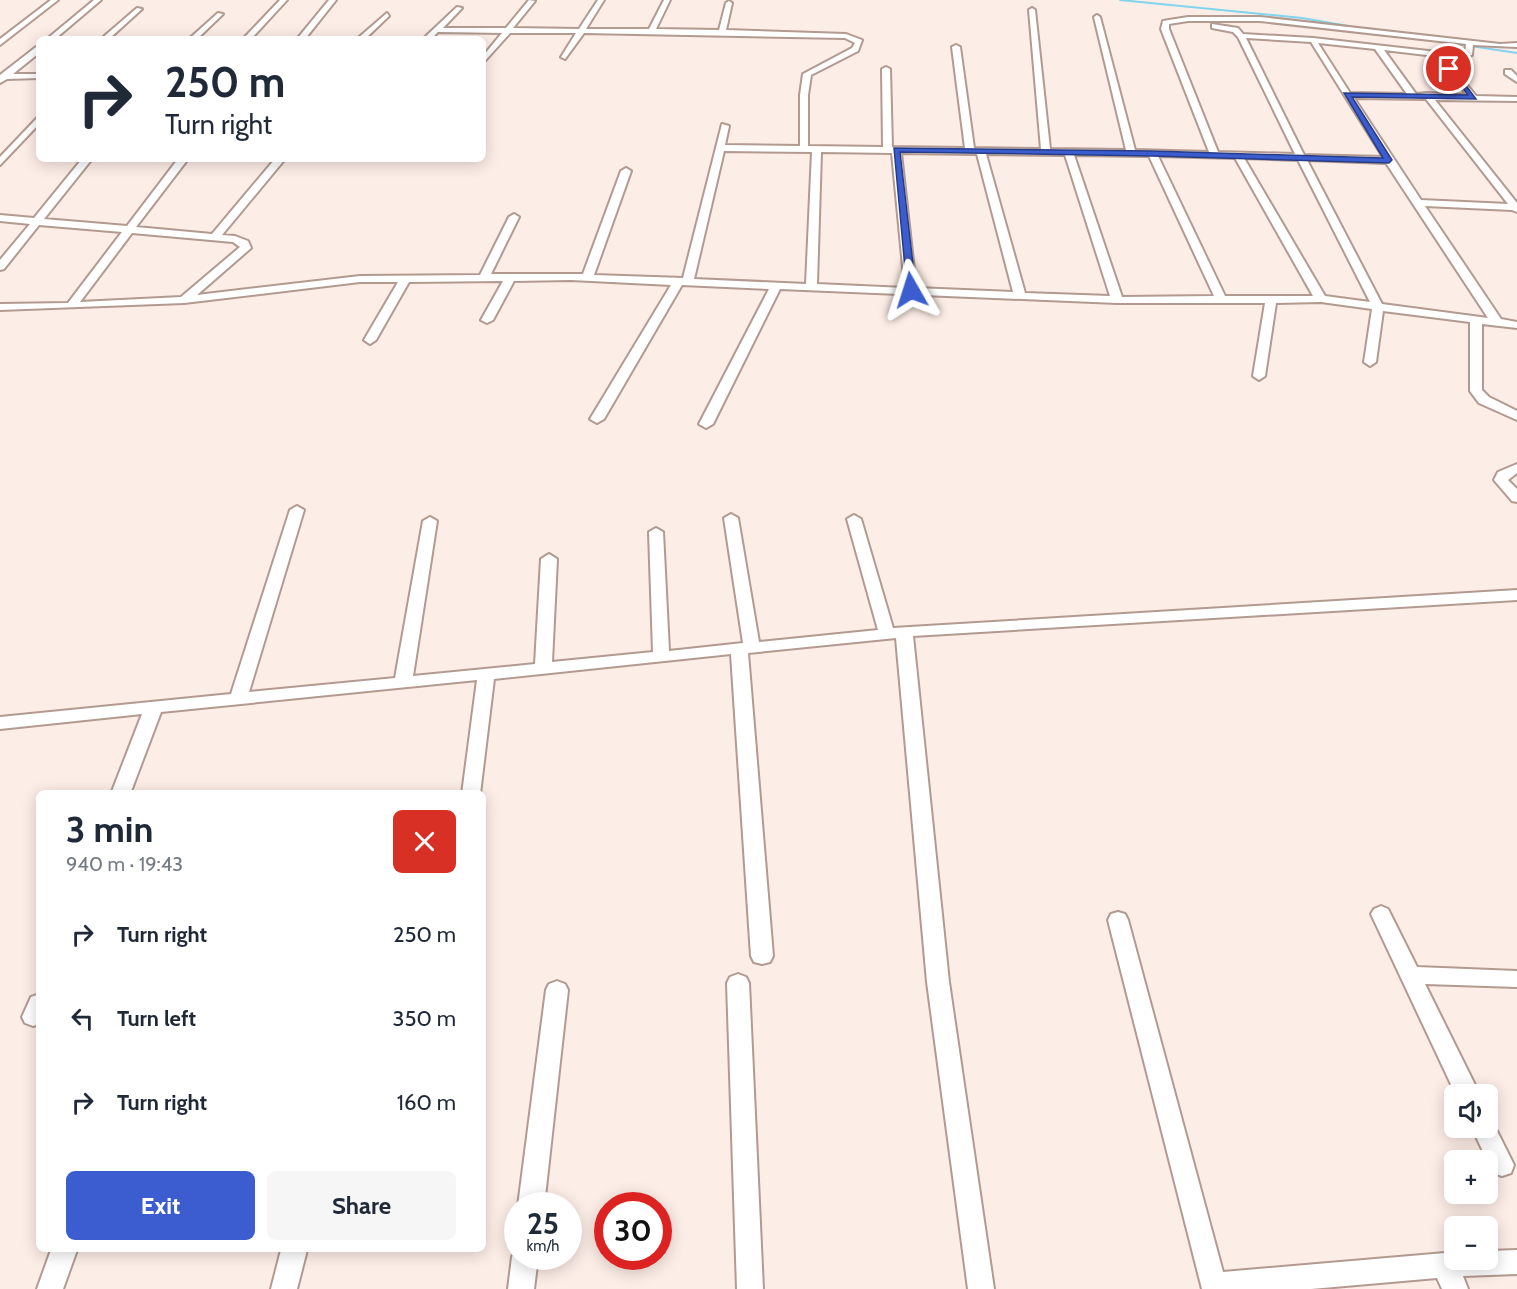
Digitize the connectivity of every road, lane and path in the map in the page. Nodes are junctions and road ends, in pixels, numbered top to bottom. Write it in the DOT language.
graph roads {
  1 [pos="55,0"];
  2 [pos="98,0"];
  3 [pos="285,0"];
  4 [pos="333,0"];
  5 [pos="601,0"];
  6 [pos="667,0"];
  7 [pos="532,1"];
  8 [pos="729,3"];
  9 [pos="459,8"];
  10 [pos="139,9"];
  11 [pos="1032,10"];
  12 [pos="220,14"];
  13 [pos="387,15"];
  14 [pos="1097,17"];
  15 [pos="1198,19"];
  16 [pos="436,30"];
  17 [pos="507,31"];
  18 [pos="581,31"];
  19 [pos="652,31"];
  20 [pos="722,32"];
  21 [pos="55,36"];
  22 [pos="108,36"];
  23 [pos="196,36"];
  24 [pos="250,36"];
  25 [pos="303,36"];
  26 [pos="364,36"];
  27 [pos="430,36"];
  28 [pos="1241,36"];
  29 [pos="1313,40"];
  30 [pos="0,43"];
  31 [pos="1470,43"];
  32 [pos="956,47"];
  33 [pos="1517,47"];
  34 [pos="1379,49"];
  35 [pos="36,51"];
  36 [pos="1437,54"];
  37 [pos="486,57"];
  38 [pos="565,57"];
  39 [pos="886,69"];
  40 [pos="1508,72"];
  41 [pos="36,76"];
  42 [pos="1,78"];
  43 [pos="1517,80"];
  44 [pos="1347,95"];
  45 [pos="1427,95"];
  46 [pos="1413,96"];
  47 [pos="1473,97"];
  48 [pos="1507,99"];
  49 [pos="1517,99"];
  50 [pos="1517,110"];
  51 [pos="36,122"];
  52 [pos="725,126"];
  53 [pos="721,148"];
  54 [pos="804,149"];
  55 [pos="817,149"];
  56 [pos="892,150"];
  57 [pos="975,151"];
  58 [pos="1046,152"];
  59 [pos="1069,152"];
  60 [pos="1131,153"];
  61 [pos="1152,153"];
  62 [pos="1215,155"];
  63 [pos="1238,156"];
  64 [pos="1302,158"];
  65 [pos="1389,160"];
  66 [pos="0,162"];
  67 [pos="85,162"];
  68 [pos="181,162"];
  69 [pos="278,162"];
  70 [pos="626,171"];
  71 [pos="1417,203"];
  72 [pos="1516,208"];
  73 [pos="514,217"];
  74 [pos="0,218"];
  75 [pos="39,221"];
  76 [pos="130,230"];
  77 [pos="215,237"];
  78 [pos="0,267"];
  79 [pos="484,278"];
  80 [pos="510,278"];
  81 [pos="587,278"];
  82 [pos="405,279"];
  83 [pos="684,281"];
  84 [pos="776,286"];
  85 [pos="811,288"];
  86 [pos="911,290"];
  87 [pos="1020,296"];
  88 [pos="1271,299"];
  89 [pos="1321,299"];
  90 [pos="184,300"];
  91 [pos="1117,300"];
  92 [pos="1221,300"];
  93 [pos="71,306"];
  94 [pos="1378,306"];
  95 [pos="0,307"];
  96 [pos="487,320"];
  97 [pos="1476,320"];
  98 [pos="1497,322"];
  99 [pos="1517,325"];
  100 [pos="370,340"];
  101 [pos="1370,362"];
  102 [pos="1260,376"];
  103 [pos="1517,416"];
  104 [pos="597,419"];
  105 [pos="706,424"];
  106 [pos="1517,468"];
  107 [pos="1517,498"];
  108 [pos="297,510"];
  109 [pos="731,518"];
  110 [pos="854,519"];
  111 [pos="430,521"];
  112 [pos="656,532"];
  113 [pos="549,559"];
  114 [pos="1517,595"];
  115 [pos="896,633"];
  116 [pos="745,648"];
  117 [pos="662,656"];
  118 [pos="543,668"];
  119 [pos="486,674"];
  120 [pos="403,683"];
  121 [pos="238,699"];
  122 [pos="154,707"];
  123 [pos="0,723"];
  124 [pos="122,790"];
  125 [pos="472,790"];
  126 [pos="1382,914"];
  127 [pos="1118,920"];
  128 [pos="762,956"];
  129 [pos="1411,975"];
  130 [pos="1517,980"];
  131 [pos="738,983"];
  132 [pos="557,990"];
  133 [pos="1463,1084"];
  134 [pos="1489,1138"];
  135 [pos="1502,1165"];
  136 [pos="533,1192"];
  137 [pos="63,1252"];
  138 [pos="293,1252"];
  139 [pos="1517,1262"];
  140 [pos="523,1270"];
  141 [pos="1450,1277"];
  142 [pos="1215,1287"];
  143 [pos="50,1289"];
  144 [pos="284,1289"];
  145 [pos="521,1289"];
  146 [pos="750,1289"];
  147 [pos="981,1289"];
  1 -- 30 [label="street"];
  2 -- 21 [label="street"];
  3 -- 24 [label="street"];
  4 -- 25 [label="street"];
  5 -- 18 [label="street"];
  6 -- 19 [label="street"];
  7 -- 17 [label="street"];
  8 -- 20 [label="street"];
  9 -- 16 [label="street"];
  10 -- 22 [label="street"];
  11 -- 58 [label="street"];
  12 -- 23 [label="street"];
  13 -- 26 [label="street"];
  14 -- 60 [label="street"];
  15 -- 28 [label="street"];
  15 -- 31 [label="street"];
  15 -- 62 [label="street"];
  16 -- 17 [label="street"];
  16 -- 27 [label="street"];
  17 -- 18 [label="street"];
  17 -- 37 [label="street"];
  18 -- 19 [label="street"];
  18 -- 38 [label="street"];
  19 -- 20 [label="street"];
  20 -- 54 [label="street"];
  28 -- 29 [label="street"];
  28 -- 64 [label="street"];
  29 -- 34 [label="street"];
  29 -- 44 [label="street"];
  31 -- 33 [label="street"];
  31 -- 36 [label="street"];
  32 -- 57 [label="street"];
  34 -- 36 [label="street"];
  34 -- 46 [label="street"];
  35 -- 42 [label="street"];
  36 -- 47 [label="street"];
  39 -- 56 [label="street"];
  40 -- 43 [label="street"];
  41 -- 42 [label="street"];
  44 -- 46 [label="street"];
  44 -- 65 [label="street"];
  45 -- 46 [label="street"];
  45 -- 47 [label="street"];
  45 -- 72 [label="street"];
  47 -- 48 [label="street"];
  48 -- 49 [label="street"];
  48 -- 50 [label="street"];
  51 -- 66 [label="street"];
  52 -- 53 [label="street"];
  53 -- 54 [label="street"];
  53 -- 83 [label="street"];
  54 -- 55 [label="street"];
  55 -- 56 [label="street"];
  55 -- 85 [label="street"];
  56 -- 57 [label="street"];
  56 -- 86 [label="street"];
  57 -- 58 [label="street"];
  57 -- 87 [label="street"];
  58 -- 59 [label="street"];
  59 -- 60 [label="street"];
  59 -- 91 [label="street"];
  60 -- 61 [label="street"];
  61 -- 62 [label="street"];
  61 -- 92 [label="street"];
  62 -- 63 [label="street"];
  63 -- 64 [label="street"];
  63 -- 89 [label="street"];
  64 -- 65 [label="street"];
  64 -- 94 [label="street"];
  65 -- 71 [label="street"];
  67 -- 75 [label="street"];
  68 -- 76 [label="street"];
  69 -- 77 [label="street"];
  70 -- 81 [label="street"];
  71 -- 72 [label="street"];
  71 -- 98 [label="street"];
  73 -- 79 [label="street"];
  74 -- 75 [label="street"];
  75 -- 76 [label="street"];
  75 -- 78 [label="street"];
  76 -- 77 [label="street"];
  76 -- 93 [label="street"];
  77 -- 90 [label="street"];
  79 -- 80 [label="street"];
  79 -- 82 [label="street"];
  80 -- 81 [label="street"];
  80 -- 96 [label="street"];
  81 -- 83 [label="street"];
  82 -- 90 [label="street"];
  82 -- 100 [label="street"];
  83 -- 84 [label="street"];
  83 -- 104 [label="street"];
  84 -- 85 [label="street"];
  84 -- 105 [label="street"];
  85 -- 86 [label="street"];
  86 -- 87 [label="street"];
  87 -- 91 [label="street"];
  88 -- 89 [label="street"];
  88 -- 92 [label="street"];
  88 -- 102 [label="street"];
  89 -- 94 [label="street"];
  90 -- 93 [label="street"];
  91 -- 92 [label="street"];
  93 -- 95 [label="street"];
  94 -- 97 [label="street"];
  94 -- 101 [label="street"];
  97 -- 98 [label="street"];
  97 -- 103 [label="street"];
  98 -- 99 [label="street"];
  106 -- 107 [label="street"];
  108 -- 121 [label="street"];
  109 -- 116 [label="street"];
  110 -- 115 [label="street"];
  111 -- 120 [label="street"];
  112 -- 117 [label="street"];
  113 -- 118 [label="street"];
  114 -- 115 [label="street"];
  115 -- 116 [label="street"];
  115 -- 147 [label="street"];
  116 -- 117 [label="street"];
  116 -- 128 [label="street"];
  117 -- 118 [label="street"];
  118 -- 119 [label="street"];
  119 -- 120 [label="street"];
  119 -- 125 [label="street"];
  120 -- 121 [label="street"];
  121 -- 122 [label="street"];
  122 -- 123 [label="street"];
  122 -- 124 [label="street"];
  126 -- 129 [label="street"];
  127 -- 142 [label="street"];
  129 -- 130 [label="street"];
  129 -- 133 [label="street"];
  131 -- 146 [label="street"];
  132 -- 136 [label="street"];
  134 -- 135 [label="street"];
  137 -- 143 [label="street"];
  138 -- 144 [label="street"];
  139 -- 141 [label="street"];
  140 -- 145 [label="street"];
  141 -- 142 [label="street"];
}
